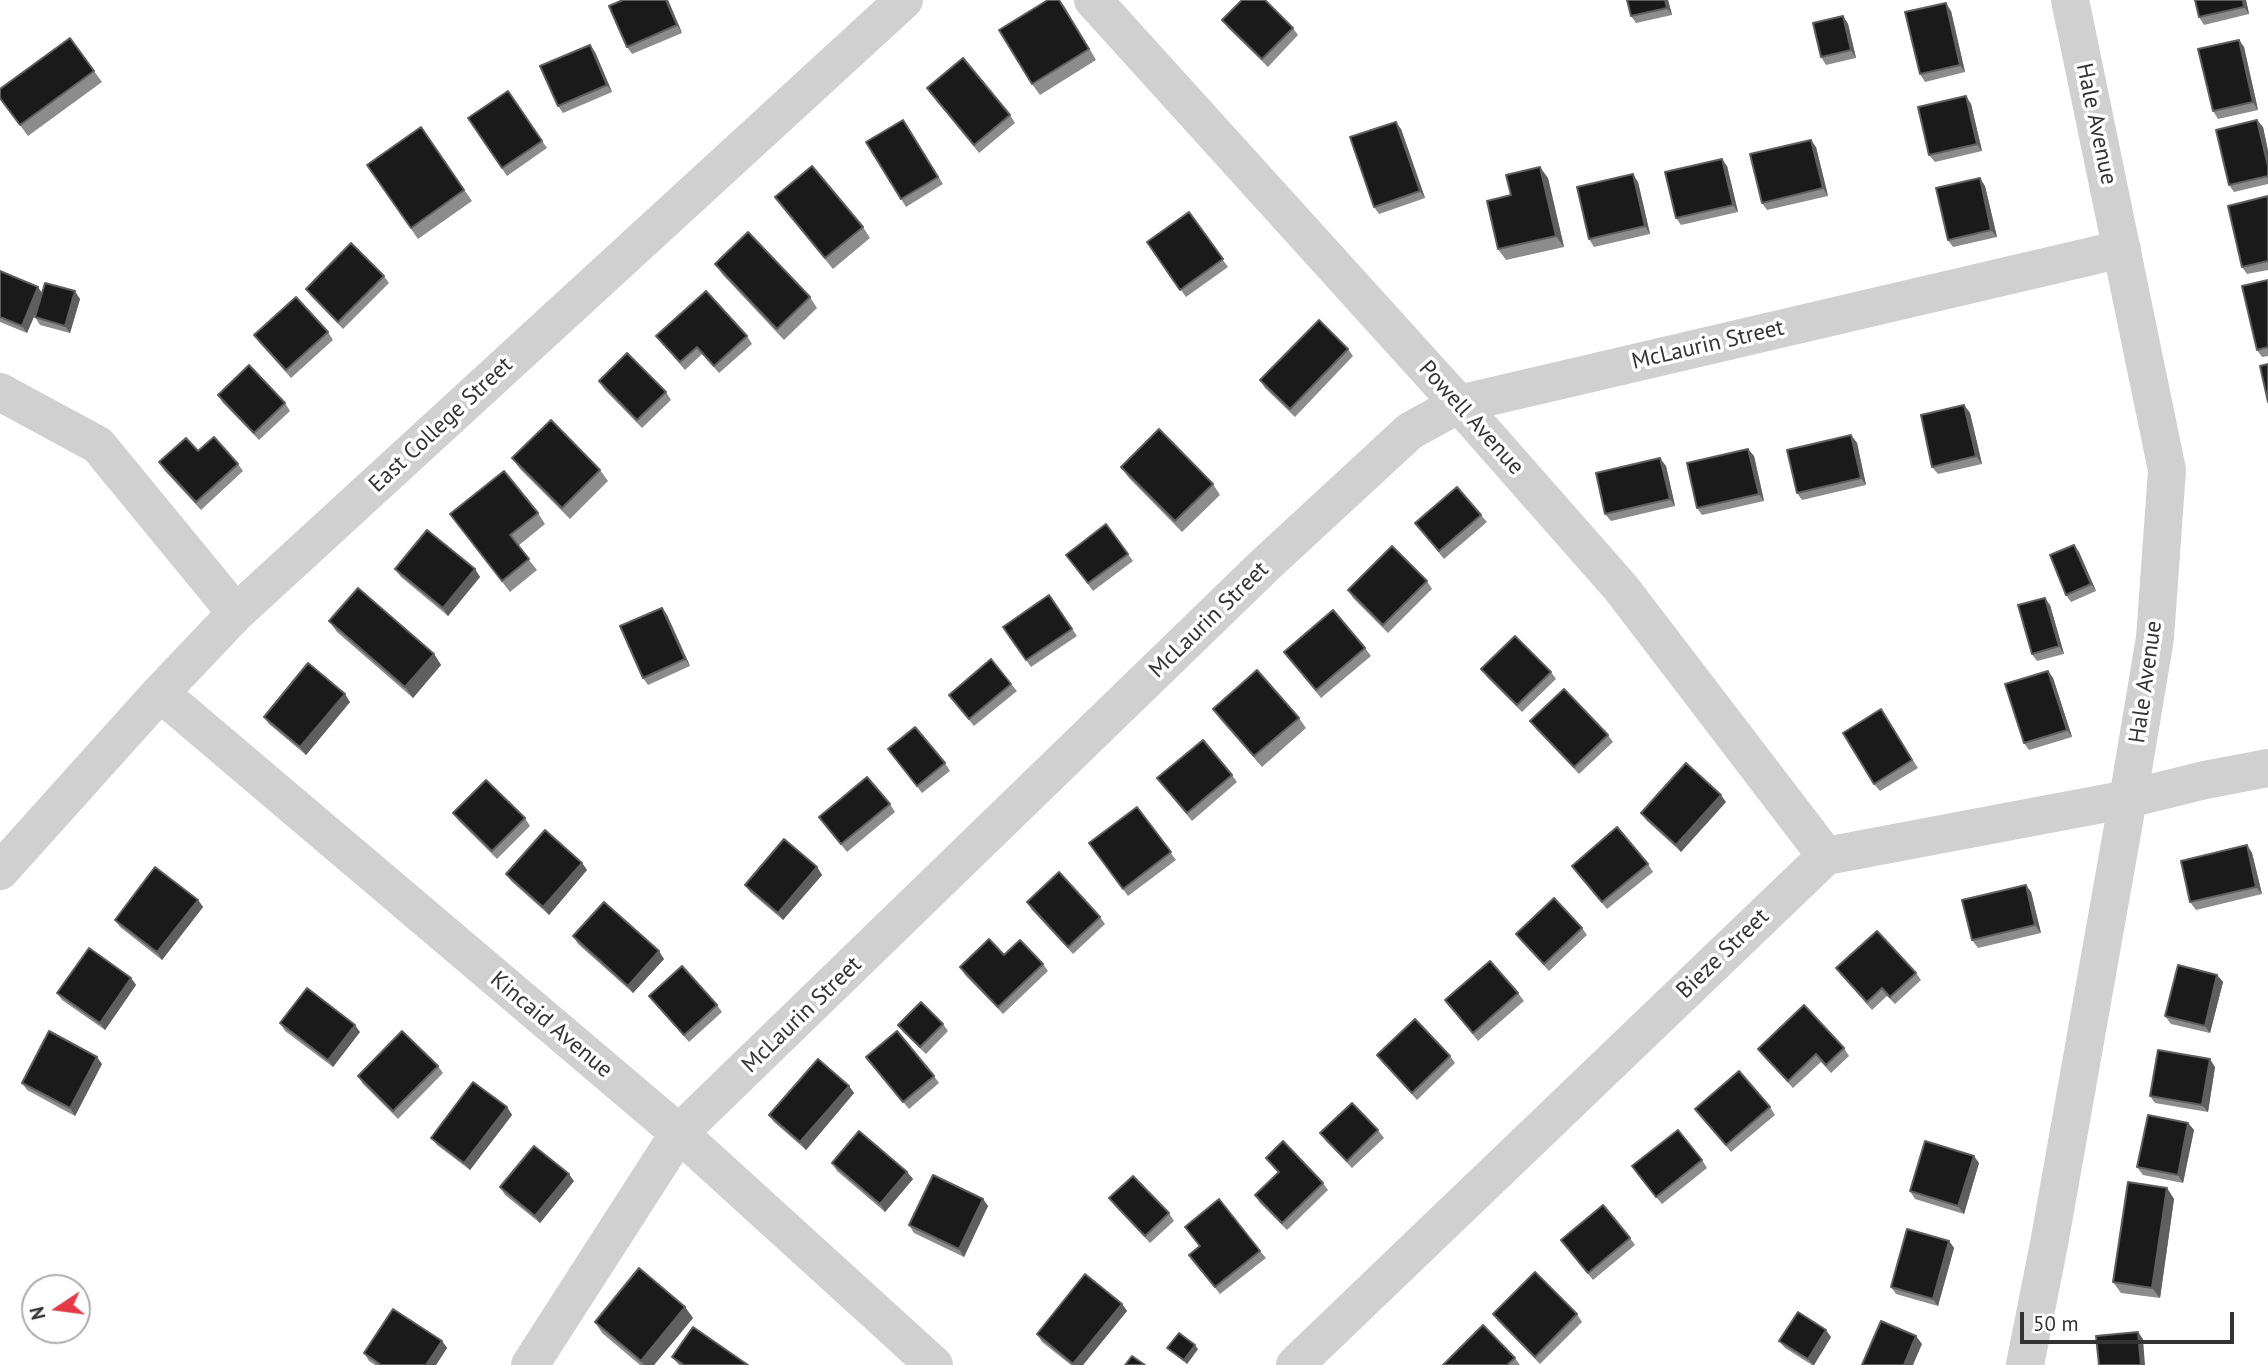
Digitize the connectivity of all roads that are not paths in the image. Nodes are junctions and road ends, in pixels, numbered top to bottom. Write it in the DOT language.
graph roads {
  1 [pos="904,0"];
  2 [pos="1093,0"];
  3 [pos="2070,0"];
  4 [pos="2122,249"];
  5 [pos="0,391"];
  6 [pos="1459,404"];
  7 [pos="236,613"];
  8 [pos="160,693"];
  9 [pos="2268,768"];
  10 [pos="2128,799"];
  11 [pos="1826,856"];
  12 [pos="0,871"];
  13 [pos="679,1133"];
  14 [pos="530,1365"];
  15 [pos="934,1365"];
  16 [pos="1296,1365"];
  17 [pos="2025,1365"];
  1 -- 7 [label="street, East College Street"];
  2 -- 6 [label="street, Powell Avenue"];
  3 -- 4 [label="street, Hale Avenue"];
  4 -- 6 [label="street, McLaurin Street"];
  4 -- 10 [label="street, Hale Avenue"];
  5 -- 7 [label="street"];
  6 -- 11 [label="street, Powell Avenue"];
  6 -- 13 [label="street, McLaurin Street"];
  7 -- 8 [label="street, East College Street"];
  8 -- 12 [label="street, East College Street"];
  8 -- 13 [label="street, Kincaid Avenue"];
  9 -- 10 [label="street"];
  10 -- 11 [label="street"];
  10 -- 17 [label="street, Hale Avenue"];
  11 -- 16 [label="street, Bieze Street"];
  13 -- 14 [label="street, McLaurin Street"];
  13 -- 15 [label="street, Kincaid Avenue"];
}
